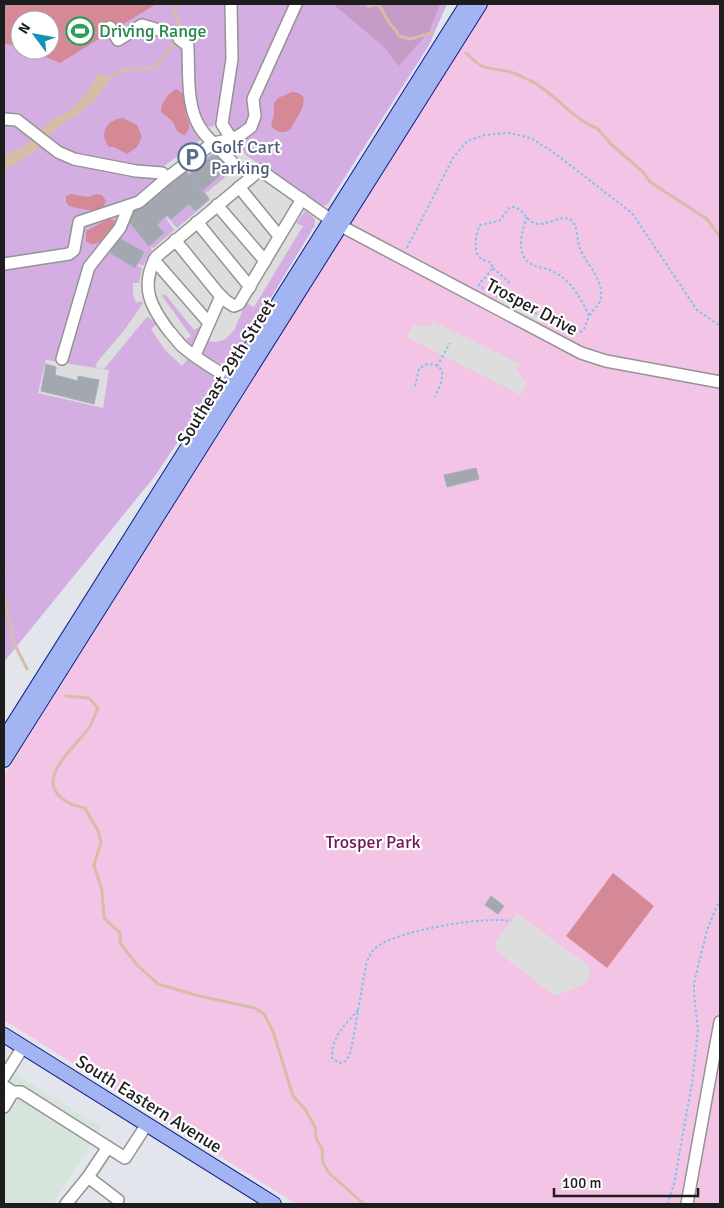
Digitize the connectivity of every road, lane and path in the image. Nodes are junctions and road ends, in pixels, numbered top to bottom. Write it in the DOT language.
graph roads {
  1 [pos="231,4"];
  2 [pos="296,4"];
  3 [pos="467,4"];
  4 [pos="480,4"];
  5 [pos="110,27"];
  6 [pos="159,30"];
  7 [pos="179,39"];
  8 [pos="441,55"];
  9 [pos="4,119"];
  10 [pos="222,124"];
  11 [pos="208,135"];
  12 [pos="229,140"];
  13 [pos="232,162"];
  14 [pos="166,178"];
  15 [pos="239,187"];
  16 [pos="302,199"];
  17 [pos="217,205"];
  18 [pos="129,206"];
  19 [pos="527,217"];
  20 [pos="197,222"];
  21 [pos="336,223"];
  22 [pos="280,236"];
  23 [pos="175,240"];
  24 [pos="401,259"];
  25 [pos="154,260"];
  26 [pos="265,261"];
  27 [pos="4,264"];
  28 [pos="493,268"];
  29 [pos="511,284"];
  30 [pos="250,287"];
  31 [pos="498,294"];
  32 [pos="221,296"];
  33 [pos="496,302"];
  34 [pos="589,316"];
  35 [pos="209,323"];
  36 [pos="720,326"];
  37 [pos="450,343"];
  38 [pos="195,355"];
  39 [pos="62,359"];
  40 [pos="437,366"];
  41 [pos="235,382"];
  42 [pos="720,382"];
  43 [pos="415,386"];
  44 [pos="435,397"];
  45 [pos="4,739"];
  46 [pos="4,760"];
  47 [pos="720,899"];
  48 [pos="511,920"];
  49 [pos="358,1010"];
  50 [pos="720,1022"];
  51 [pos="4,1035"];
  52 [pos="23,1047"];
  53 [pos="4,1077"];
  54 [pos="8,1089"];
  55 [pos="4,1107"];
  56 [pos="147,1124"];
  57 [pos="108,1147"];
  58 [pos="88,1177"];
  59 [pos="120,1203"];
  60 [pos="271,1203"];
  61 [pos="66,1204"];
  62 [pos="668,1204"];
  63 [pos="687,1204"];
  1 -- 10 [label="street"];
  2 -- 12 [label="street"];
  3 -- 8 [label="main road, Southeast 29th Street"];
  4 -- 8 [label="main road, Southeast 29th Street"];
  5 -- 6 [label="street"];
  7 -- 11 [label="street"];
  8 -- 21 [label="main road, Southeast 29th Street"];
  9 -- 14 [label="street"];
  10 -- 11 [label="street"];
  10 -- 12 [label="street"];
  11 -- 12 [label="street"];
  11 -- 13 [label="street"];
  11 -- 14 [label="street"];
  14 -- 18 [label="street"];
  15 -- 16 [label="street, Trosper Drive"];
  15 -- 17 [label="street"];
  15 -- 22 [label="street"];
  16 -- 21 [label="street, Trosper Drive"];
  16 -- 22 [label="street"];
  17 -- 20 [label="street"];
  17 -- 26 [label="street"];
  18 -- 27 [label="street"];
  18 -- 39 [label="street"];
  19 -- 28 [label="path"];
  19 -- 34 [label="path"];
  19 -- 34 [label="path"];
  20 -- 23 [label="street"];
  20 -- 30 [label="street"];
  21 -- 24 [label="street, Trosper Drive"];
  21 -- 41 [label="main road, Southeast 29th Street"];
  22 -- 26 [label="street"];
  23 -- 25 [label="street"];
  23 -- 32 [label="street"];
  24 -- 33 [label="street, Trosper Drive"];
  24 -- 36 [label="path"];
  25 -- 35 [label="street"];
  25 -- 38 [label="street"];
  26 -- 30 [label="street"];
  28 -- 29 [label="path"];
  28 -- 31 [label="path"];
  30 -- 32 [label="street"];
  31 -- 33 [label="path"];
  31 -- 33 [label="path"];
  31 -- 34 [label="path"];
  32 -- 35 [label="street"];
  33 -- 42 [label="street, Trosper Drive"];
  35 -- 38 [label="street"];
  37 -- 40 [label="path"];
  38 -- 41 [label="street"];
  40 -- 43 [label="path"];
  40 -- 44 [label="path"];
  41 -- 45 [label="main road, Southeast 29th Street"];
  41 -- 46 [label="main road, Southeast 29th Street"];
  47 -- 62 [label="path"];
  48 -- 49 [label="path"];
  49 -- 49 [label="path"];
  50 -- 63 [label="street"];
  51 -- 52 [label="main road, South Eastern Avenue"];
  52 -- 53 [label="street"];
  52 -- 56 [label="main road, South Eastern Avenue"];
  54 -- 55 [label="street"];
  54 -- 57 [label="street"];
  56 -- 57 [label="street"];
  56 -- 60 [label="main road, South Eastern Avenue"];
  57 -- 58 [label="street"];
  58 -- 59 [label="street"];
  58 -- 61 [label="street"];
}
